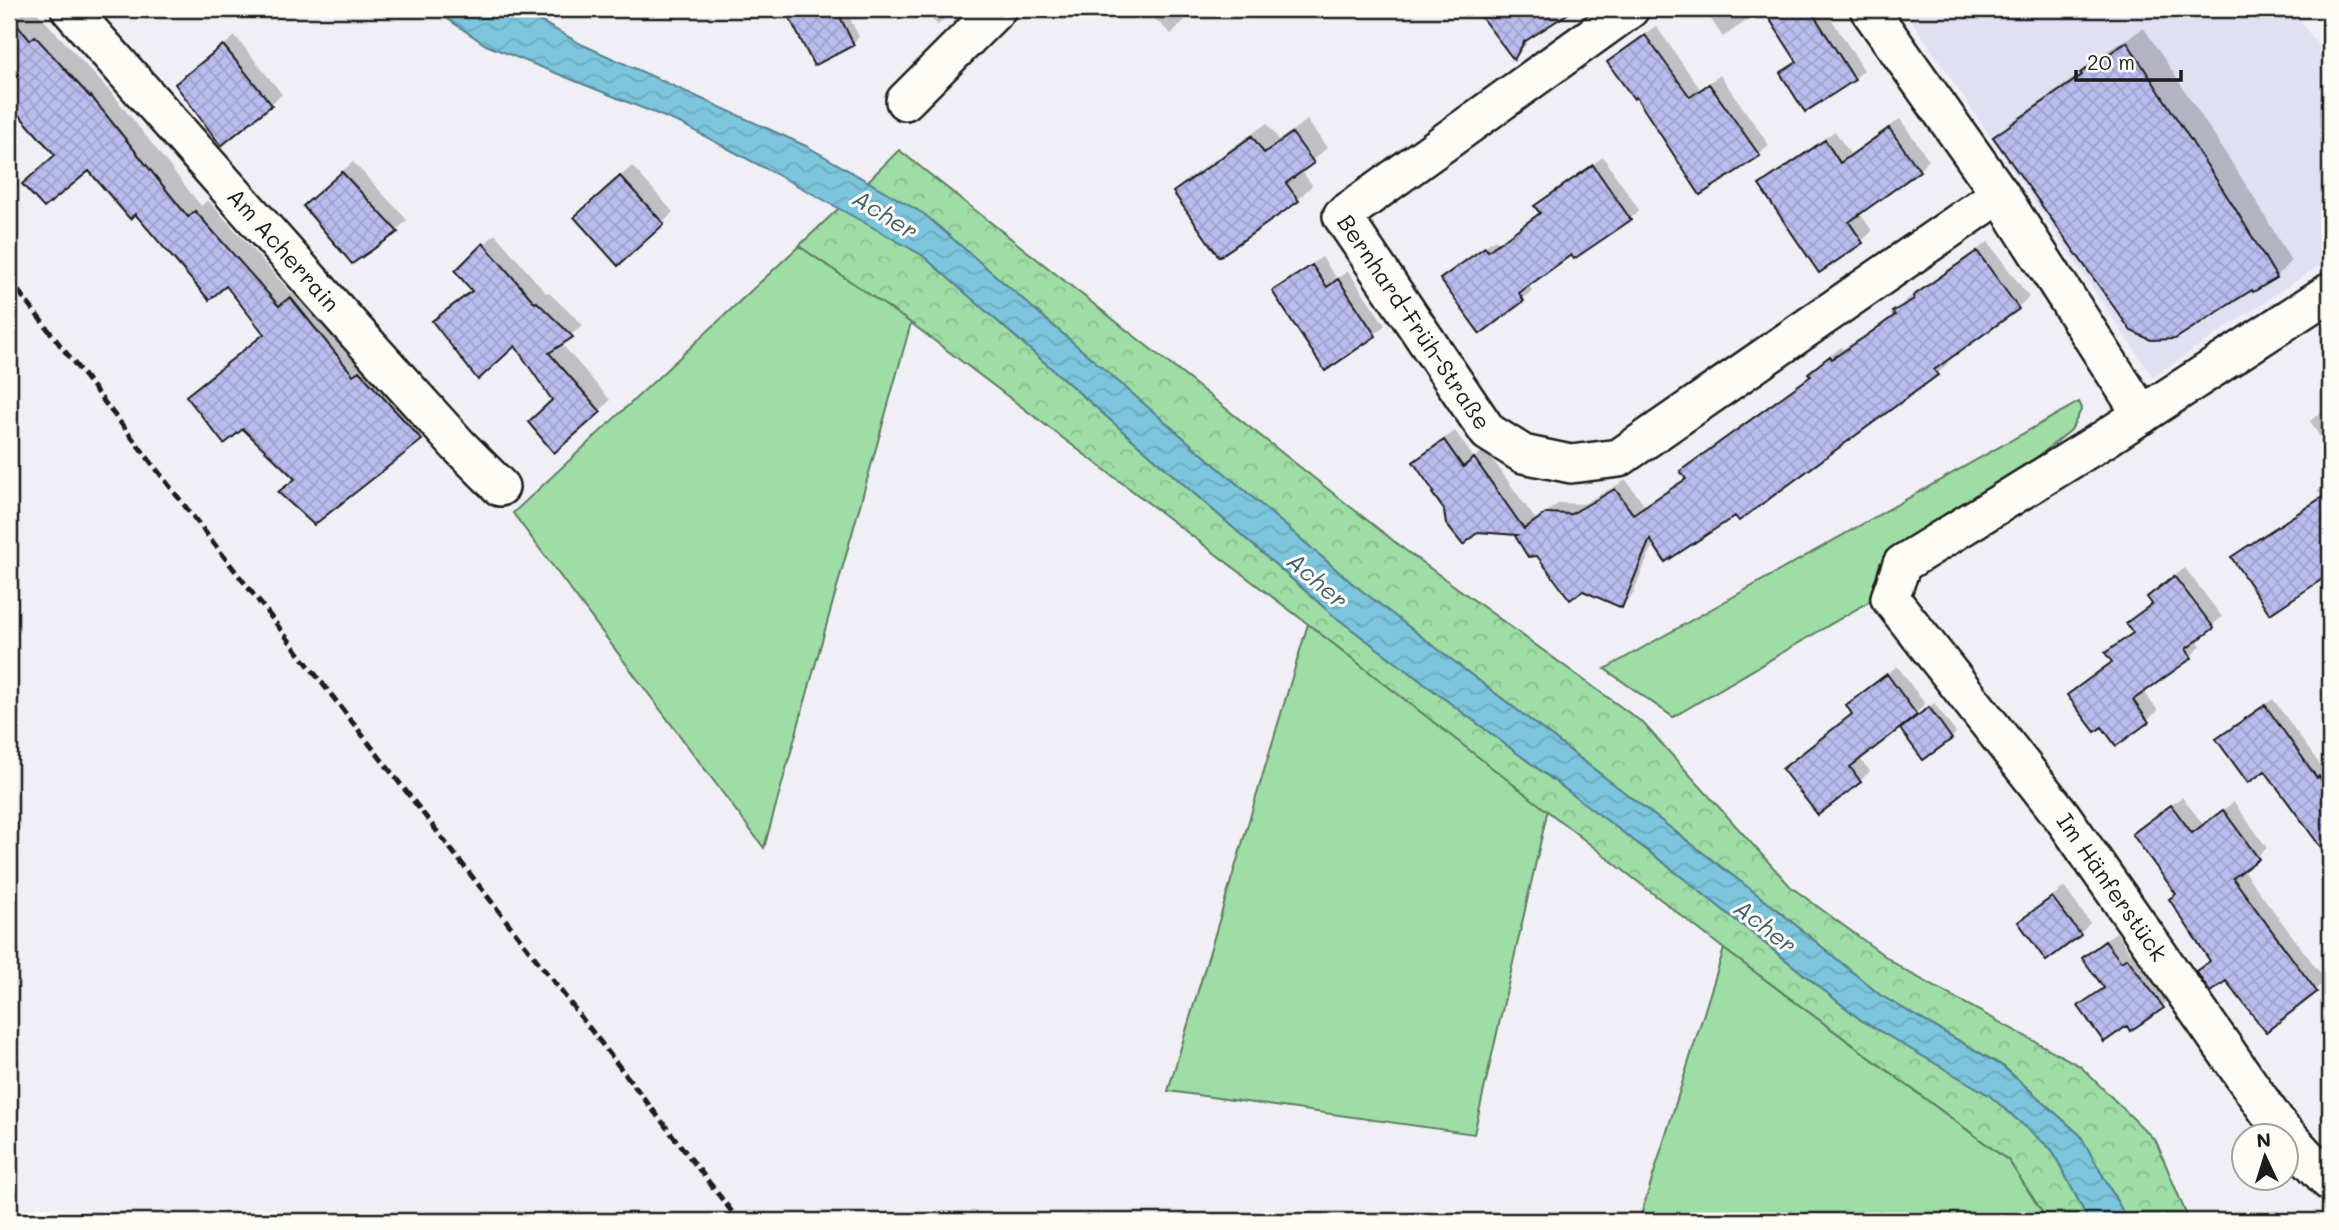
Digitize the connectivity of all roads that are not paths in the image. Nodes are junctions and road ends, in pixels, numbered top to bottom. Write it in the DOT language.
graph roads {
  1 [pos="70,9"];
  2 [pos="997,9"];
  3 [pos="1630,9"];
  4 [pos="1869,9"];
  5 [pos="905,101"];
  6 [pos="2000,194"];
  7 [pos="2330,292"];
  8 [pos="2142,415"];
  9 [pos="500,487"];
  10 [pos="2330,1182"];
  1 -- 9 [label="street, Am Acherrain"];
  2 -- 5 [label="street"];
  3 -- 6 [label="street, Bernhard-Früh-Straße"];
  4 -- 6 [label="street"];
  6 -- 8 [label="street"];
  7 -- 8 [label="street"];
  8 -- 10 [label="street, Im Hänferstück"];
}
